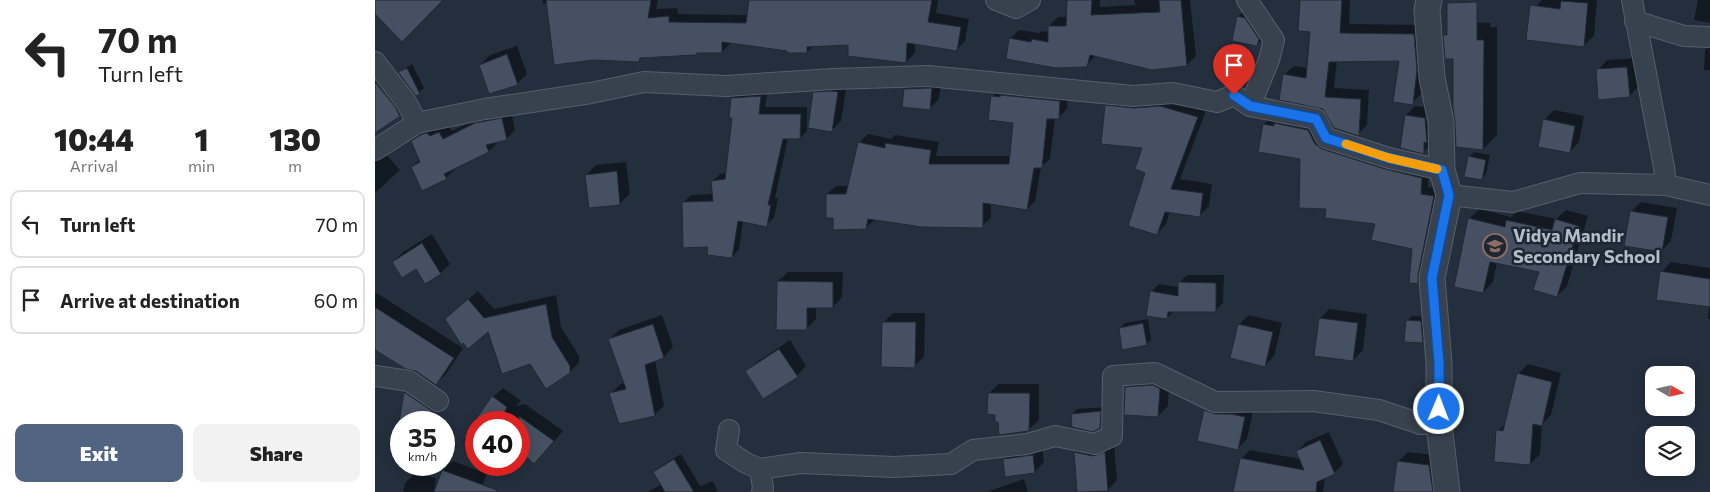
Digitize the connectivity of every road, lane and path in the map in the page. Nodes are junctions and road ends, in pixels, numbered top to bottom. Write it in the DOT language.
graph roads {
  1 [pos="996,0"];
  2 [pos="1030,0"];
  3 [pos="1247,0"];
  4 [pos="1429,0"];
  5 [pos="1632,0"];
  6 [pos="1635,22"];
  7 [pos="1710,37"];
  8 [pos="375,62"];
  9 [pos="1250,106"];
  10 [pos="417,123"];
  11 [pos="375,150"];
  12 [pos="1442,170"];
  13 [pos="1666,185"];
  14 [pos="1449,195"];
  15 [pos="1710,195"];
  16 [pos="375,376"];
  17 [pos="438,401"];
  18 [pos="1439,424"];
  19 [pos="729,430"];
  20 [pos="760,469"];
  21 [pos="761,492"];
  22 [pos="1447,492"];
  1 -- 2 [label="street"];
  3 -- 9 [label="street"];
  4 -- 12 [label="street"];
  5 -- 6 [label="street"];
  6 -- 7 [label="street"];
  6 -- 13 [label="street"];
  8 -- 10 [label="street"];
  9 -- 10 [label="street"];
  9 -- 12 [label="street"];
  10 -- 11 [label="street"];
  12 -- 14 [label="street"];
  13 -- 14 [label="street"];
  13 -- 15 [label="street"];
  14 -- 18 [label="street"];
  16 -- 17 [label="street"];
  18 -- 20 [label="street"];
  18 -- 22 [label="street"];
  19 -- 20 [label="street"];
  20 -- 21 [label="street"];
}
